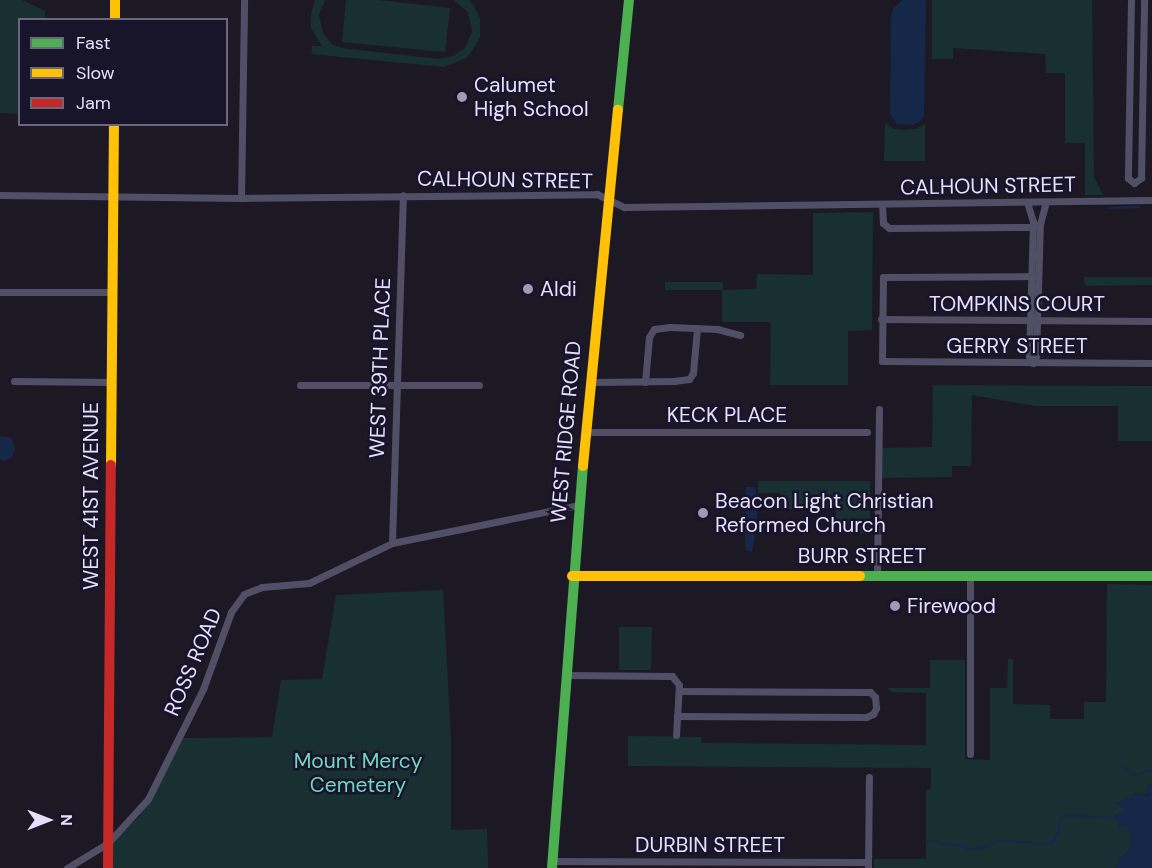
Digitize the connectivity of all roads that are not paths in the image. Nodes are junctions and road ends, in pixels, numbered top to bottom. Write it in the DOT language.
graph roads {
  1 [pos="115,0"];
  2 [pos="244,0"];
  3 [pos="629,0"];
  4 [pos="1131,3"];
  5 [pos="1144,3"];
  6 [pos="115,18"];
  7 [pos="114,126"];
  8 [pos="0,195"];
  9 [pos="403,195"];
  10 [pos="113,196"];
  11 [pos="242,198"];
  12 [pos="608,200"];
  13 [pos="1152,200"];
  14 [pos="1027,202"];
  15 [pos="1046,202"];
  16 [pos="882,204"];
  17 [pos="1033,227"];
  18 [pos="1035,276"];
  19 [pos="0,291"];
  20 [pos="112,292"];
  21 [pos="881,319"];
  22 [pos="1033,321"];
  23 [pos="1152,321"];
  24 [pos="697,328"];
  25 [pos="740,334"];
  26 [pos="1033,362"];
  27 [pos="1152,363"];
  28 [pos="14,381"];
  29 [pos="112,382"];
  30 [pos="591,382"];
  31 [pos="645,382"];
  32 [pos="300,385"];
  33 [pos="396,385"];
  34 [pos="479,385"];
  35 [pos="879,409"];
  36 [pos="586,432"];
  37 [pos="867,432"];
  38 [pos="579,505"];
  39 [pos="392,543"];
  40 [pos="572,576"];
  41 [pos="877,576"];
  42 [pos="970,576"];
  43 [pos="1152,576"];
  44 [pos="565,675"];
  45 [pos="679,691"];
  46 [pos="677,716"];
  47 [pos="676,735"];
  48 [pos="970,754"];
  49 [pos="869,777"];
  50 [pos="108,843"];
  51 [pos="552,865"];
  52 [pos="868,865"];
  53 [pos="67,868"];
  54 [pos="108,868"];
  1 -- 6 [label="main road"];
  2 -- 11 [label="street"];
  3 -- 12 [label="main road, WEST RIDGE ROAD"];
  4 -- 5 [label="street"];
  4 -- 5 [label="street"];
  7 -- 10 [label="main road, WEST 41ST AVENUE"];
  8 -- 10 [label="street, CALHOUN STREET"];
  9 -- 11 [label="street, CALHOUN STREET"];
  9 -- 12 [label="street, CALHOUN STREET"];
  9 -- 33 [label="street, WEST 39TH PLACE"];
  10 -- 11 [label="street, CALHOUN STREET"];
  10 -- 20 [label="main road, WEST 41ST AVENUE"];
  12 -- 16 [label="street, CALHOUN STREET"];
  12 -- 30 [label="main road, WEST RIDGE ROAD"];
  13 -- 15 [label="street, CALHOUN STREET"];
  14 -- 15 [label="street, CALHOUN STREET"];
  14 -- 16 [label="street, CALHOUN STREET"];
  14 -- 17 [label="street"];
  15 -- 18 [label="street"];
  16 -- 17 [label="street, CALHOUN STREET"];
  17 -- 18 [label="street"];
  18 -- 21 [label="street"];
  18 -- 22 [label="street"];
  19 -- 20 [label="street"];
  20 -- 29 [label="main road, WEST 41ST AVENUE"];
  21 -- 22 [label="street, TOMPKINS COURT"];
  21 -- 26 [label="street, GERRY STREET"];
  22 -- 23 [label="street, TOMPKINS COURT"];
  22 -- 26 [label="street"];
  24 -- 25 [label="street"];
  24 -- 31 [label="street"];
  24 -- 31 [label="street"];
  26 -- 27 [label="street, GERRY STREET"];
  28 -- 29 [label="street"];
  29 -- 50 [label="main road, WEST 41ST AVENUE"];
  30 -- 31 [label="street"];
  30 -- 36 [label="main road, WEST RIDGE ROAD"];
  32 -- 33 [label="street"];
  33 -- 34 [label="street"];
  33 -- 39 [label="street, WEST 39TH PLACE"];
  35 -- 41 [label="street"];
  36 -- 37 [label="street, KECK PLACE"];
  36 -- 38 [label="main road, WEST RIDGE ROAD"];
  38 -- 39 [label="street, ROSS ROAD"];
  38 -- 40 [label="main road, WEST RIDGE ROAD"];
  39 -- 50 [label="street, ROSS ROAD"];
  40 -- 41 [label="main road, BURR STREET"];
  40 -- 44 [label="main road, WEST RIDGE ROAD"];
  41 -- 42 [label="main road, BURR STREET"];
  42 -- 43 [label="main road, BURR STREET"];
  42 -- 48 [label="street"];
  44 -- 45 [label="street"];
  44 -- 51 [label="main road, WEST RIDGE ROAD"];
  45 -- 46 [label="street"];
  45 -- 46 [label="street"];
  46 -- 47 [label="street"];
  49 -- 52 [label="street"];
  50 -- 53 [label="street, ROSS ROAD"];
  50 -- 54 [label="main road, WEST 41ST AVENUE"];
  51 -- 52 [label="street, DURBIN STREET"];
}
